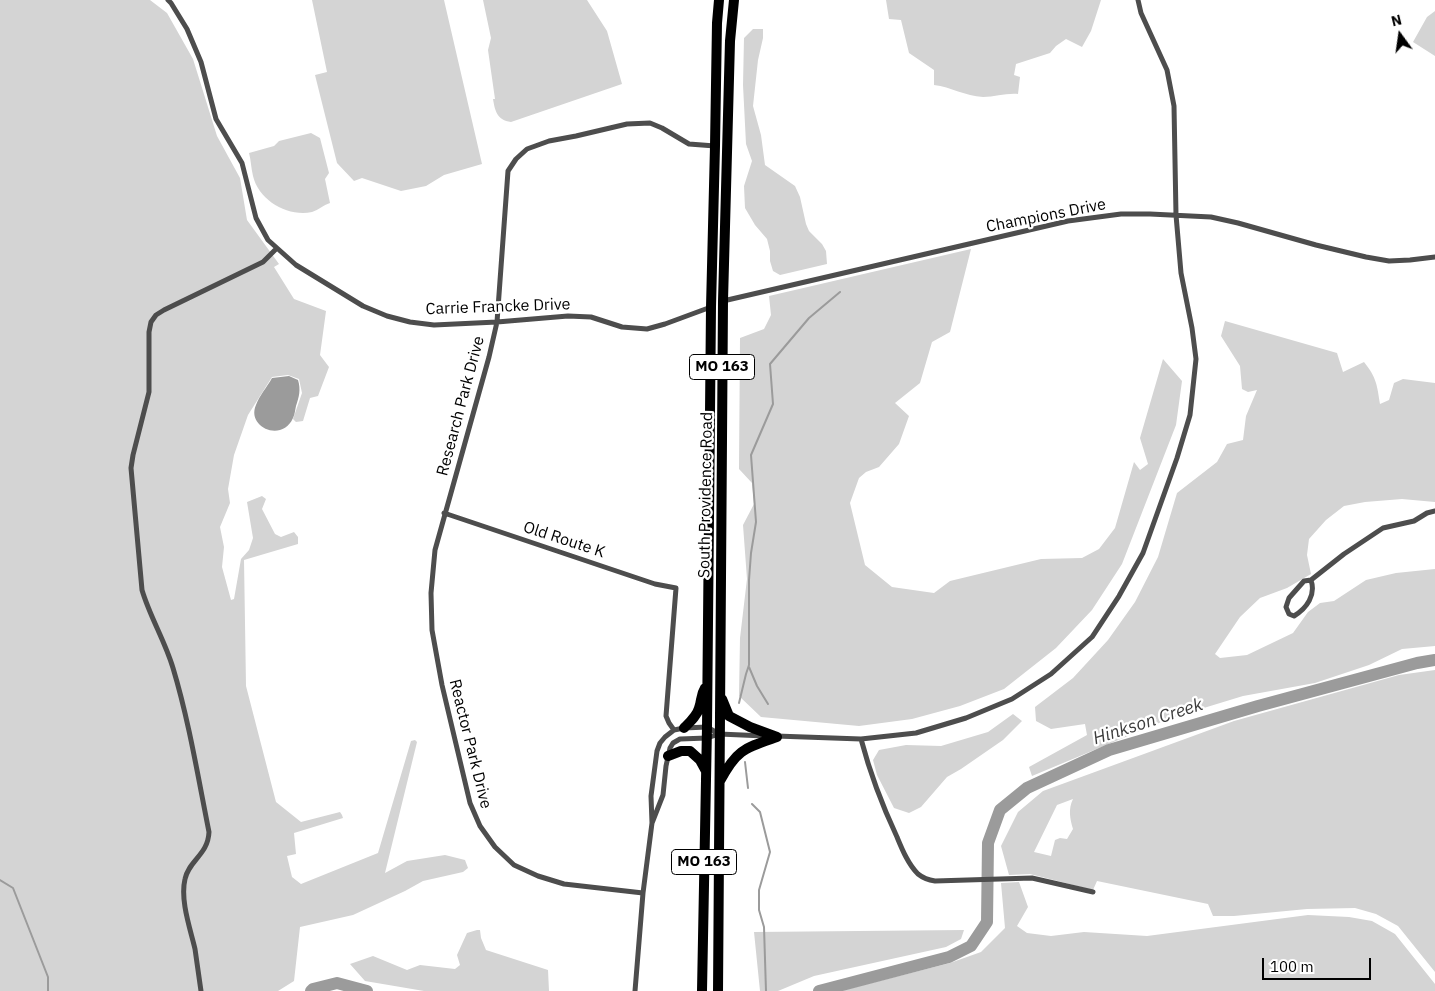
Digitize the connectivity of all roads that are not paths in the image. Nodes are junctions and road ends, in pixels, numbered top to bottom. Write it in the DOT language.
graph roads {
  1 [pos="168,0"];
  2 [pos="719,0"];
  3 [pos="734,0"];
  4 [pos="1138,0"];
  5 [pos="715,146"];
  6 [pos="1176,215"];
  7 [pos="276,249"];
  8 [pos="1435,257"];
  9 [pos="723,301"];
  10 [pos="711,307"];
  11 [pos="497,322"];
  12 [pos="1435,511"];
  13 [pos="444,513"];
  14 [pos="1311,580"];
  15 [pos="676,588"];
  16 [pos="708,682"];
  17 [pos="719,691"];
  18 [pos="679,729"];
  19 [pos="707,733"];
  20 [pos="719,734"];
  21 [pos="777,736"];
  22 [pos="861,739"];
  23 [pos="668,756"];
  24 [pos="706,771"];
  25 [pos="719,784"];
  26 [pos="652,823"];
  27 [pos="1093,892"];
  28 [pos="643,893"];
  29 [pos="718,989"];
  30 [pos="702,990"];
  31 [pos="202,991"];
  32 [pos="635,991"];
  1 -- 7 [label="street, Carrie Francke Drive"];
  2 -- 5 [label="main road, South Providence Road / MO 163"];
  3 -- 9 [label="main road, South Providence Road / MO 163"];
  4 -- 6 [label="street"];
  5 -- 10 [label="main road, South Providence Road / MO 163"];
  5 -- 11 [label="street, Research Park Drive"];
  6 -- 8 [label="street, Champions Drive"];
  6 -- 9 [label="street, Champions Drive"];
  6 -- 22 [label="street"];
  7 -- 11 [label="street, Carrie Francke Drive"];
  7 -- 31 [label="street"];
  9 -- 17 [label="main road, South Providence Road / MO 163"];
  10 -- 11 [label="street, Carrie Francke Drive"];
  10 -- 16 [label="main road, South Providence Road / MO 163"];
  11 -- 13 [label="street, Research Park Drive"];
  12 -- 14 [label="street"];
  13 -- 15 [label="street, Old Route K"];
  13 -- 28 [label="street, Reactor Park Drive"];
  14 -- 14 [label="street"];
  15 -- 18 [label="street, South Providence Road"];
  16 -- 18 [label="main road"];
  16 -- 19 [label="main road, South Providence Road / MO 163"];
  17 -- 20 [label="main road, South Providence Road / MO 163"];
  17 -- 21 [label="main road"];
  18 -- 19 [label="street"];
  18 -- 26 [label="street"];
  19 -- 20 [label="street"];
  19 -- 20 [label="street"];
  19 -- 23 [label="street"];
  19 -- 24 [label="main road, South Providence Road / MO 163"];
  20 -- 21 [label="street"];
  20 -- 25 [label="main road, South Providence Road / MO 163"];
  21 -- 22 [label="street"];
  21 -- 25 [label="main road"];
  22 -- 27 [label="street"];
  23 -- 24 [label="main road"];
  23 -- 26 [label="street"];
  24 -- 30 [label="main road, South Providence Road / MO 163"];
  25 -- 29 [label="main road, South Providence Road / MO 163"];
  26 -- 28 [label="street"];
  28 -- 32 [label="street"];
}
